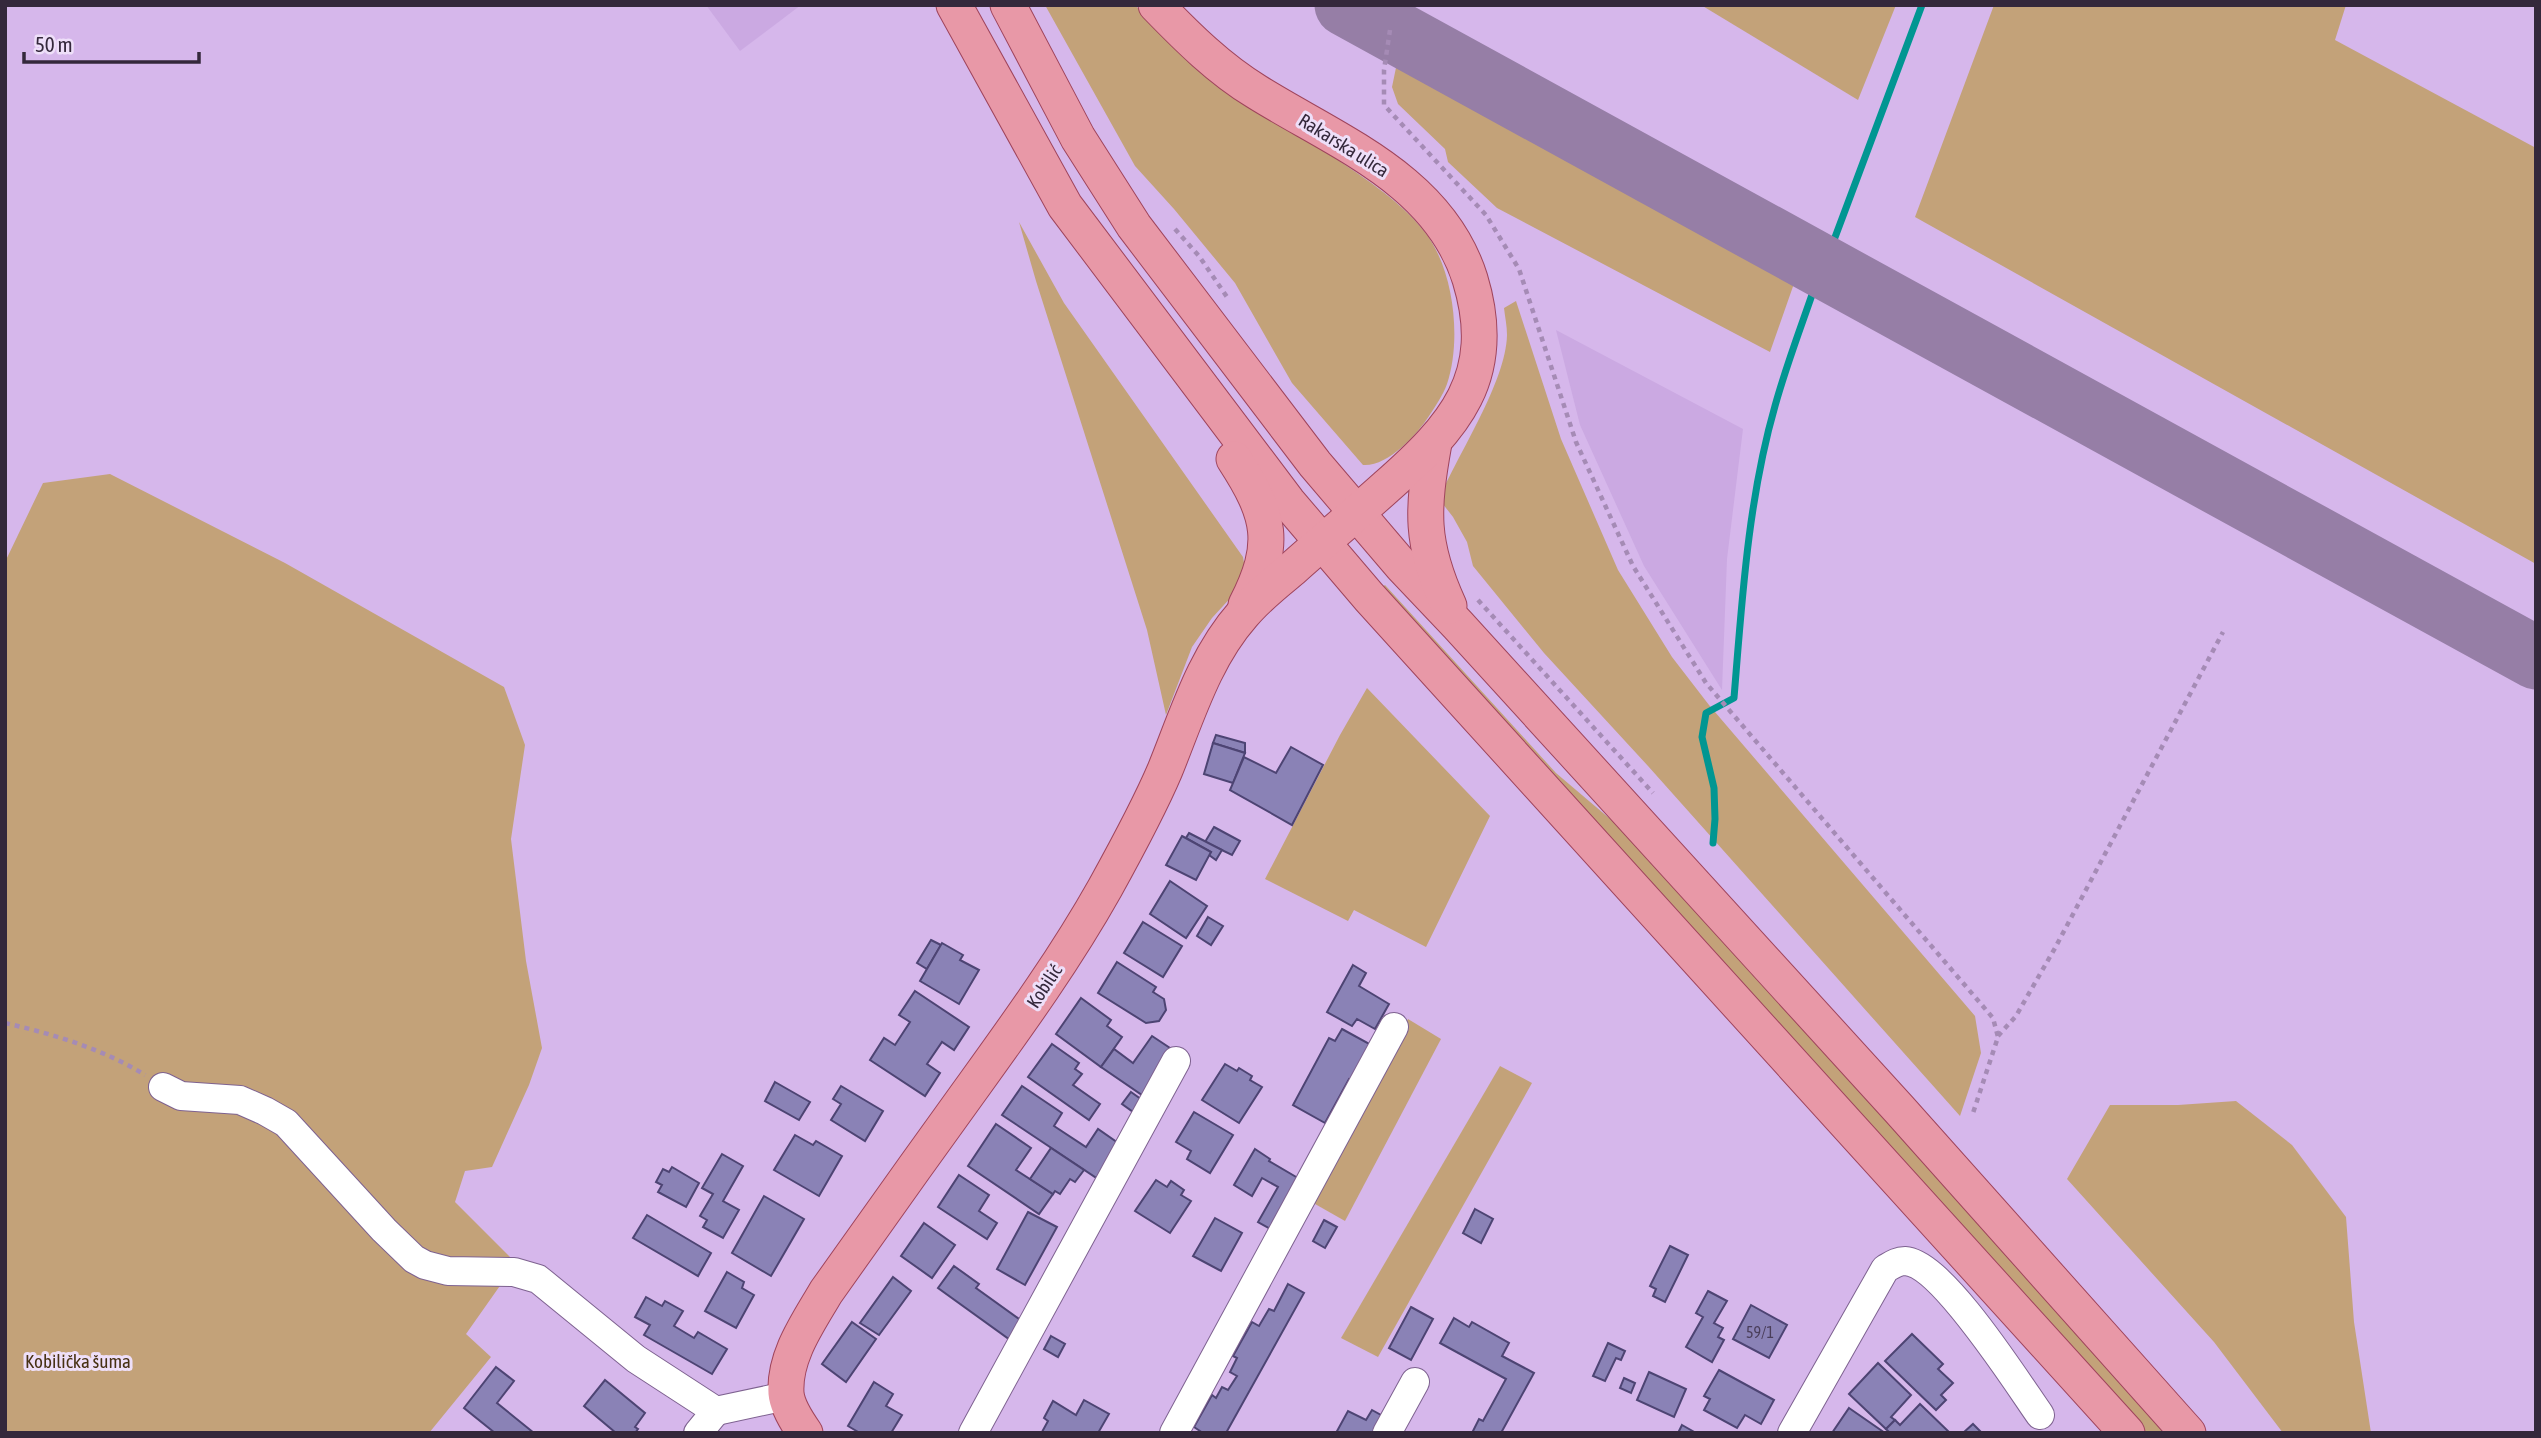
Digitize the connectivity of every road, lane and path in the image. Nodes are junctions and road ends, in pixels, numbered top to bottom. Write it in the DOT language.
graph roads {
  1 [pos="954,5"];
  2 [pos="1008,5"];
  3 [pos="1156,5"];
  4 [pos="1390,30"];
  5 [pos="1124,286"];
  6 [pos="1434,443"];
  7 [pos="1357,513"];
  8 [pos="1323,542"];
  9 [pos="1242,615"];
  10 [pos="1458,625"];
  11 [pos="2223,632"];
  12 [pos="5,1023"];
  13 [pos="1394,1027"];
  14 [pos="1998,1037"];
  15 [pos="1175,1061"];
  16 [pos="163,1087"];
  17 [pos="1973,1113"];
  18 [pos="1415,1381"];
  19 [pos="786,1396"];
  20 [pos="2040,1415"];
  21 [pos="707,1422"];
  22 [pos="805,1433"];
  23 [pos="973,1433"];
  24 [pos="1174,1433"];
  25 [pos="1387,1433"];
  26 [pos="1792,1433"];
  27 [pos="2127,1433"];
  28 [pos="2188,1433"];
  1 -- 5 [label="main road"];
  2 -- 7 [label="main road"];
  3 -- 6 [label="main road, Rakarska ulica"];
  4 -- 14 [label="path"];
  5 -- 8 [label="main road"];
  5 -- 9 [label="main road"];
  6 -- 7 [label="main road, Kobilić"];
  6 -- 10 [label="main road"];
  7 -- 8 [label="main road, Kobilić"];
  7 -- 10 [label="main road"];
  8 -- 9 [label="main road, Kobilić"];
  8 -- 27 [label="main road"];
  9 -- 19 [label="main road, Kobilić"];
  10 -- 28 [label="main road"];
  11 -- 14 [label="path"];
  12 -- 16 [label="path"];
  13 -- 24 [label="street"];
  14 -- 17 [label="path"];
  15 -- 23 [label="street"];
  16 -- 21 [label="street"];
  18 -- 25 [label="street"];
  19 -- 21 [label="street"];
  19 -- 22 [label="main road"];
  20 -- 26 [label="street"];
}
